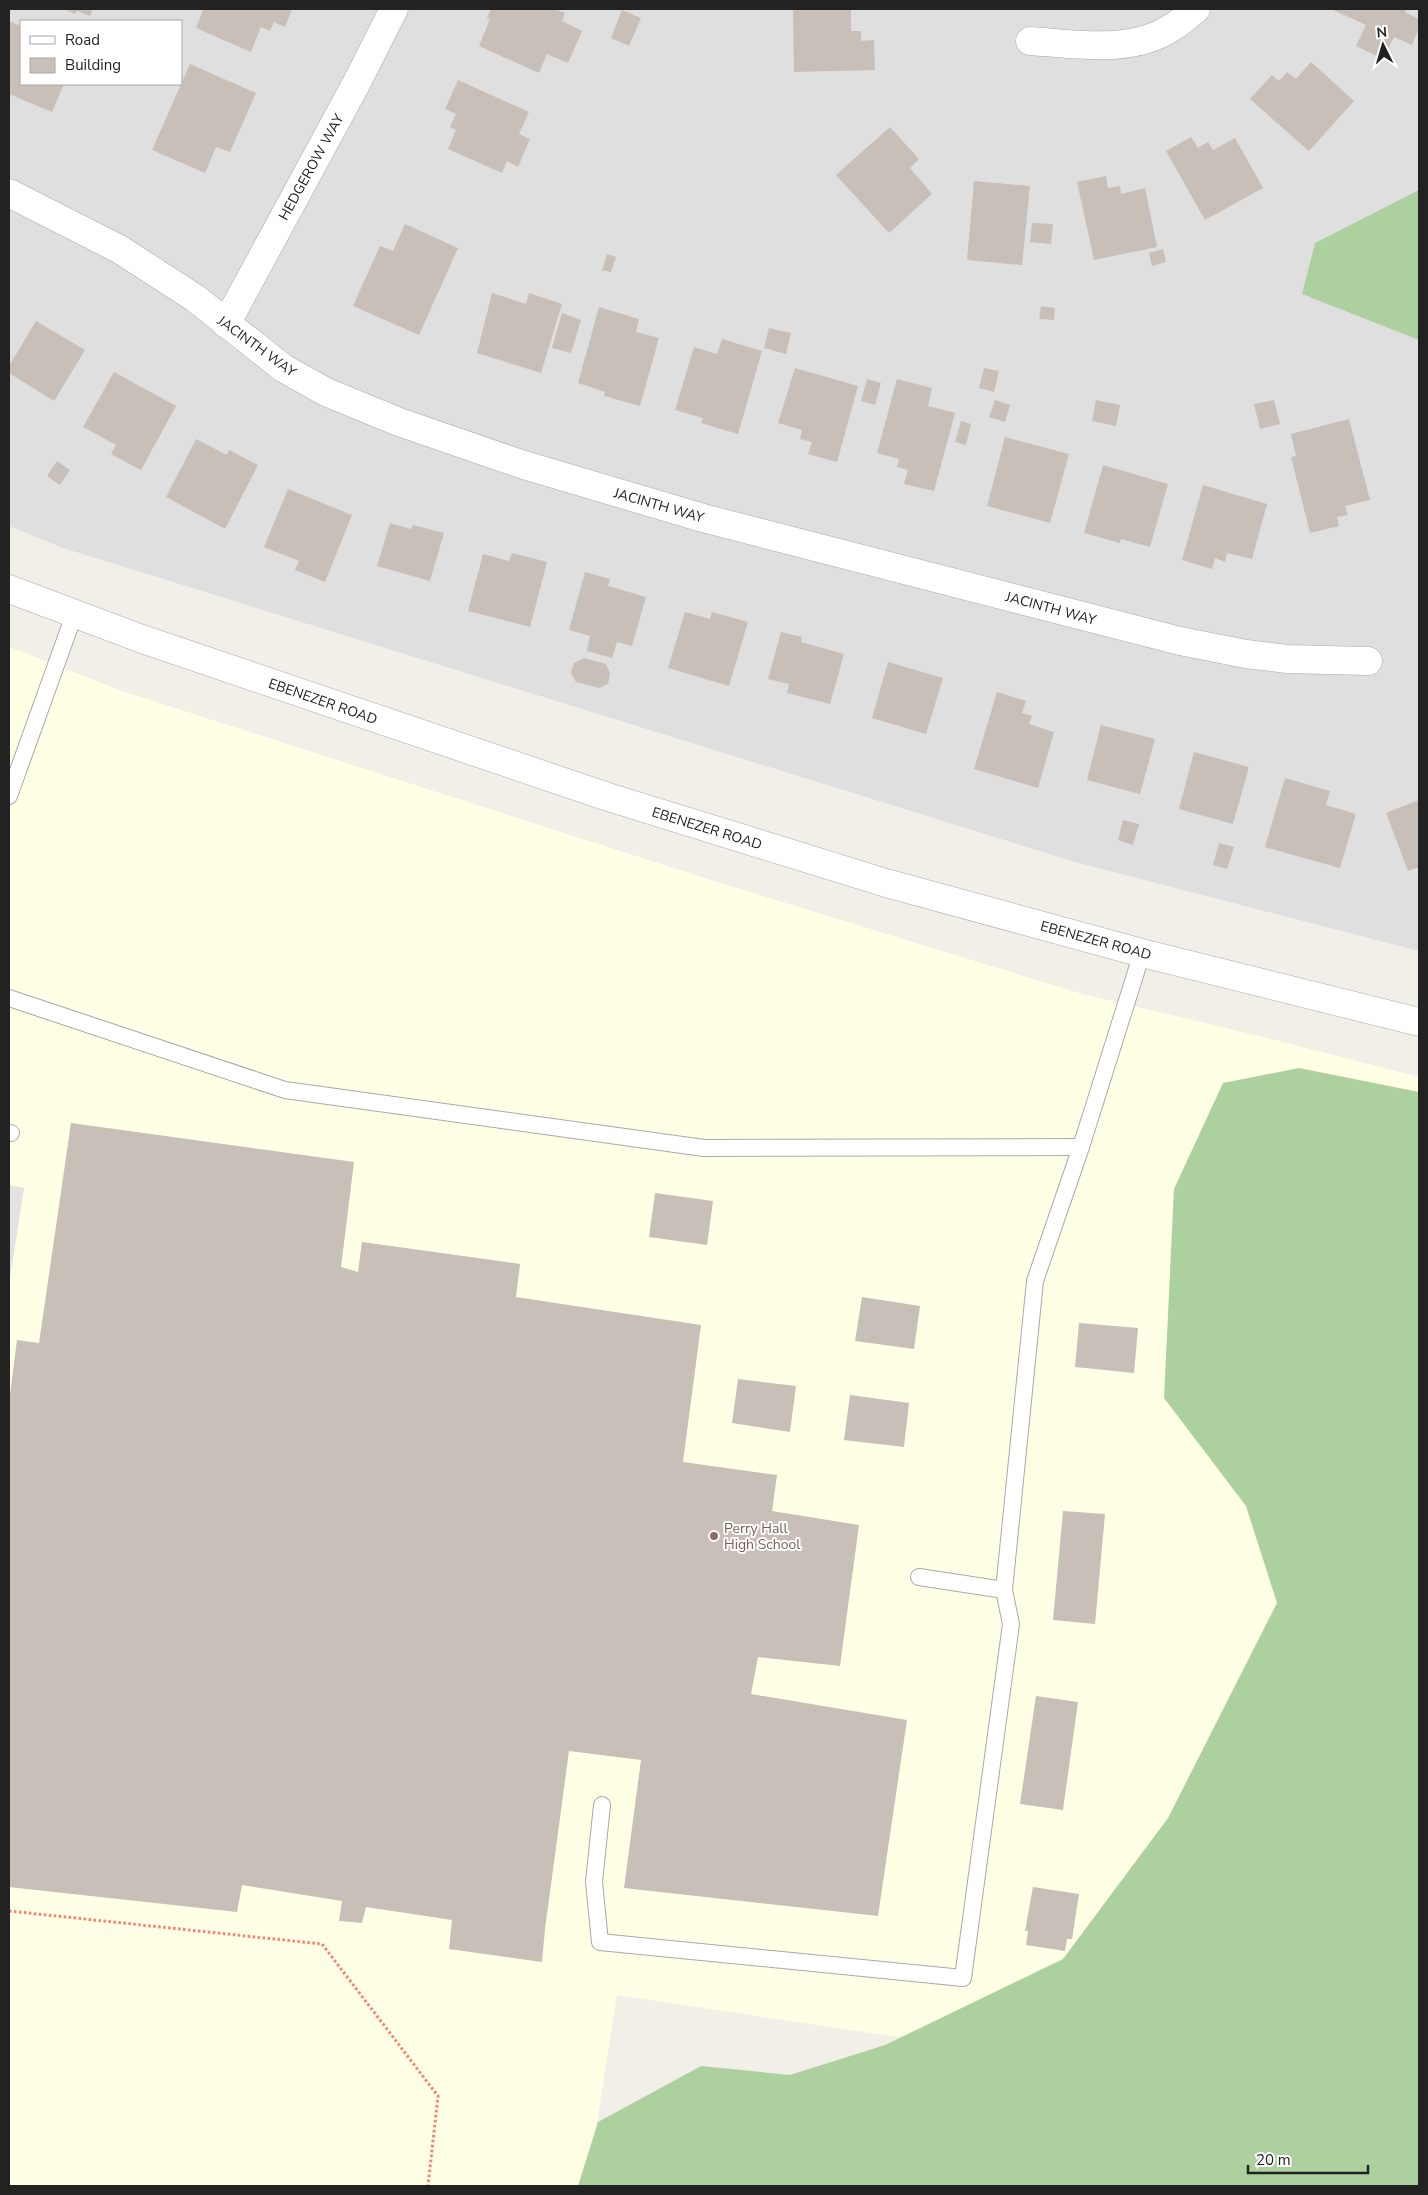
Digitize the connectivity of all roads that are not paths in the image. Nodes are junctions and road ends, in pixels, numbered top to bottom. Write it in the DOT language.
graph roads {
  1 [pos="394,9"];
  2 [pos="1196,9"];
  3 [pos="1030,41"];
  4 [pos="9,193"];
  5 [pos="226,324"];
  6 [pos="9,589"];
  7 [pos="74,615"];
  8 [pos="1368,660"];
  9 [pos="9,796"];
  10 [pos="1142,953"];
  11 [pos="9,998"];
  12 [pos="1419,1022"];
  13 [pos="1082,1147"];
  14 [pos="919,1577"];
  15 [pos="1004,1590"];
  16 [pos="602,1805"];
  1 -- 5 [label="street, HEDGEROW WAY"];
  2 -- 3 [label="street"];
  4 -- 5 [label="street, JACINTH WAY"];
  5 -- 8 [label="street, JACINTH WAY"];
  6 -- 7 [label="street, EBENEZER ROAD"];
  7 -- 9 [label="lane"];
  7 -- 10 [label="street, EBENEZER ROAD"];
  10 -- 12 [label="street, EBENEZER ROAD"];
  10 -- 13 [label="lane"];
  11 -- 13 [label="lane"];
  13 -- 15 [label="lane"];
  14 -- 15 [label="lane"];
  15 -- 16 [label="lane"];
}
